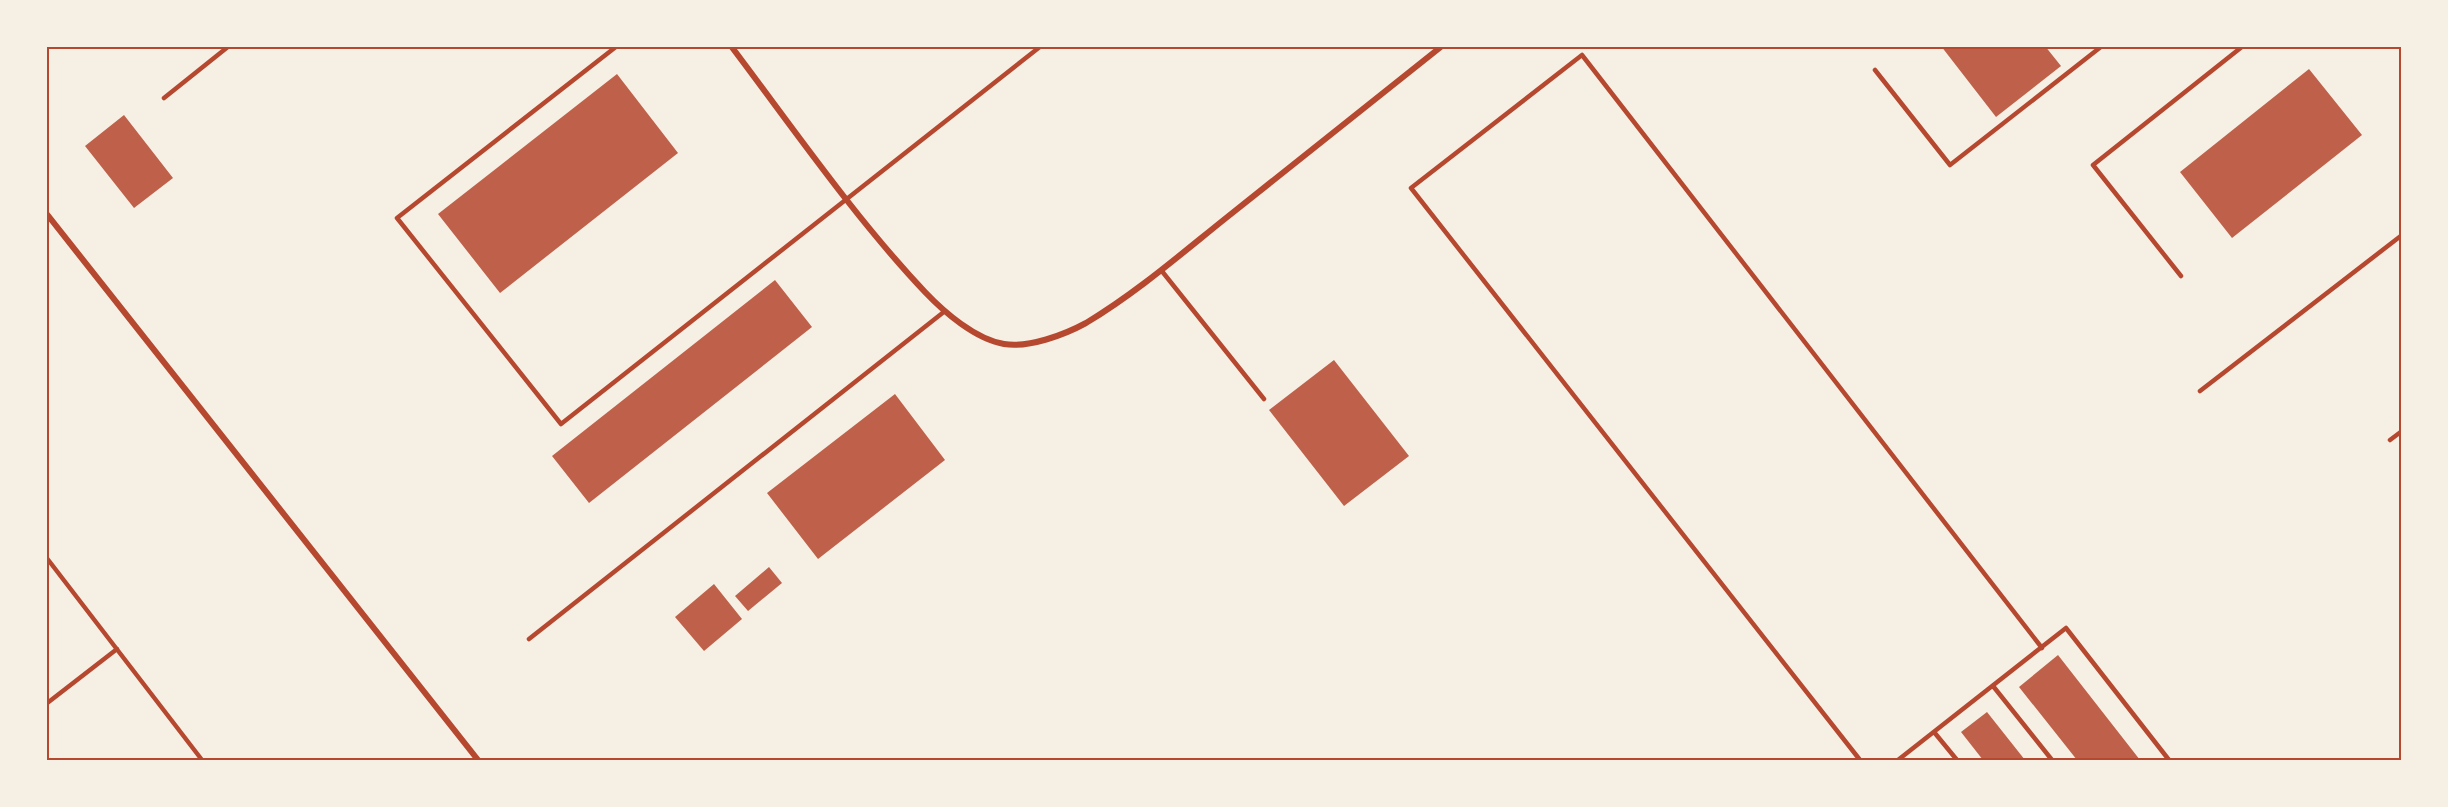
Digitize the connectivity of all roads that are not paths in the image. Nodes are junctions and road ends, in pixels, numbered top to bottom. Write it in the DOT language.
graph roads {
  1 [pos="229,46"];
  2 [pos="616,46"];
  3 [pos="731,46"];
  4 [pos="1041,46"];
  5 [pos="1442,46"];
  6 [pos="2102,46"];
  7 [pos="2243,46"];
  8 [pos="1875,70"];
  9 [pos="164,98"];
  10 [pos="846,198"];
  11 [pos="46,213"];
  12 [pos="2402,235"];
  13 [pos="1161,270"];
  14 [pos="2181,276"];
  15 [pos="945,311"];
  16 [pos="2200,391"];
  17 [pos="1264,399"];
  18 [pos="2402,431"];
  19 [pos="2390,440"];
  20 [pos="46,557"];
  21 [pos="530,639"];
  22 [pos="2042,648"];
  23 [pos="117,649"];
  24 [pos="1993,686"];
  25 [pos="46,704"];
  26 [pos="1934,732"];
  27 [pos="202,760"];
  28 [pos="478,760"];
  29 [pos="1860,760"];
  30 [pos="1898,760"];
  31 [pos="1957,760"];
  32 [pos="2052,760"];
  33 [pos="2169,760"];
  1 -- 9 [label="lane"];
  2 -- 10 [label="lane"];
  3 -- 10 [label="street"];
  4 -- 10 [label="lane"];
  5 -- 13 [label="street"];
  6 -- 8 [label="lane"];
  7 -- 14 [label="lane"];
  10 -- 15 [label="street"];
  11 -- 28 [label="street"];
  12 -- 16 [label="lane"];
  13 -- 15 [label="street"];
  13 -- 17 [label="lane"];
  15 -- 21 [label="lane"];
  18 -- 19 [label="lane"];
  20 -- 23 [label="lane"];
  22 -- 24 [label="lane"];
  22 -- 29 [label="lane"];
  22 -- 33 [label="lane"];
  23 -- 25 [label="lane"];
  23 -- 27 [label="lane"];
  24 -- 26 [label="lane"];
  24 -- 32 [label="lane"];
  26 -- 30 [label="lane"];
  26 -- 31 [label="lane"];
}
